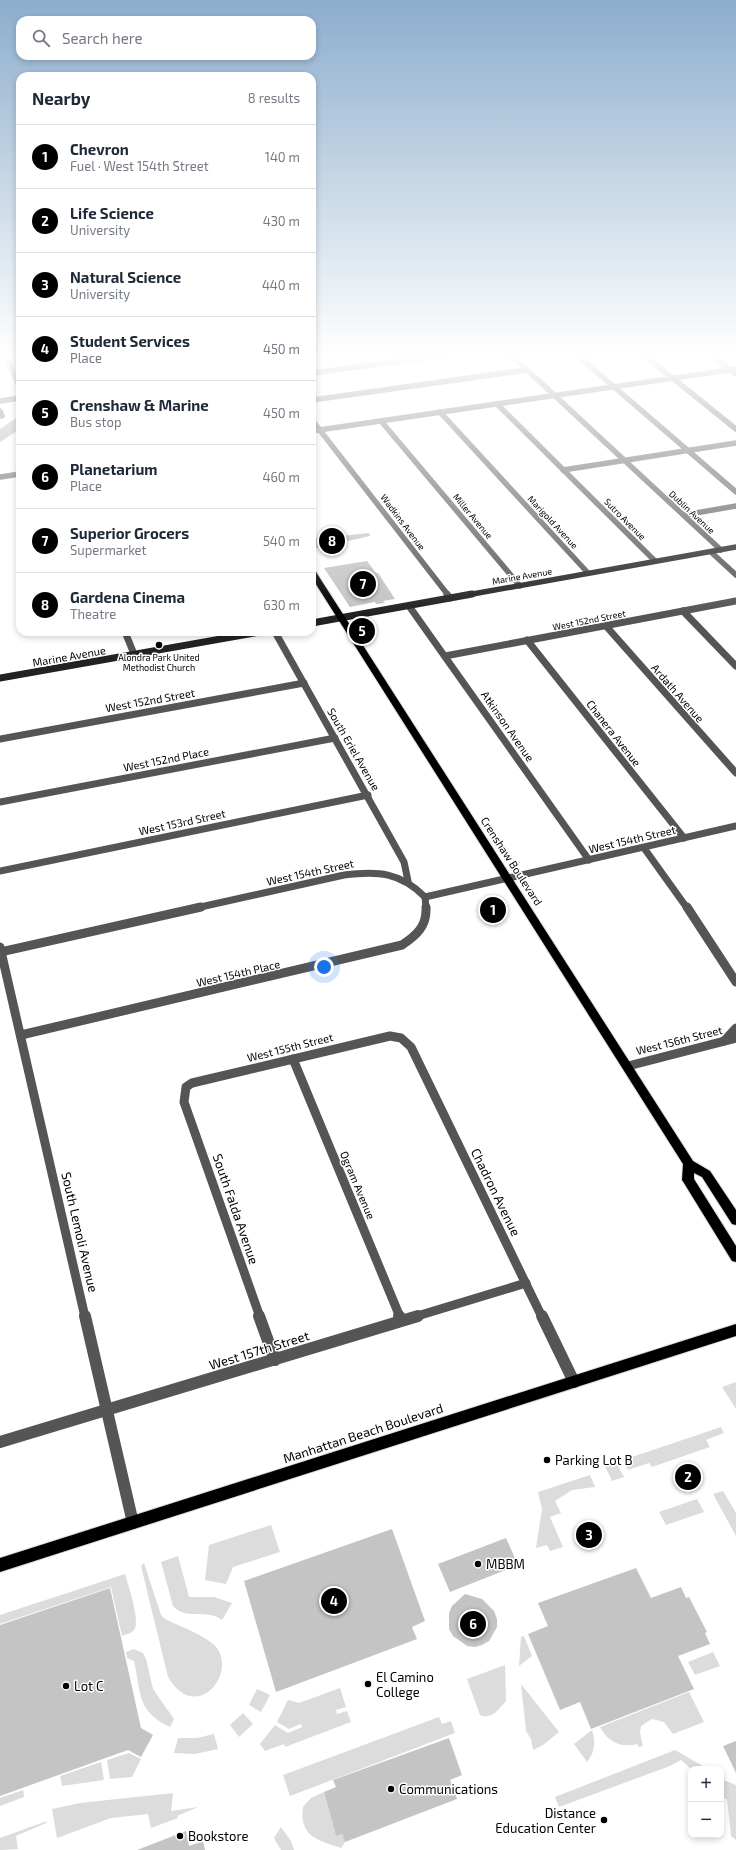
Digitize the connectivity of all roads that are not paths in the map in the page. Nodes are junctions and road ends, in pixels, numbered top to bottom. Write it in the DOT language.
graph roads {
  1 [pos="329,441"];
  2 [pos="398,441"];
  3 [pos="467,441"];
  4 [pos="534,441"];
  5 [pos="604,441"];
  6 [pos="677,441"];
  7 [pos="736,443"];
  8 [pos="687,450"];
  9 [pos="624,460"];
  10 [pos="563,470"];
  11 [pos="16,474"];
  12 [pos="0,476"];
  13 [pos="736,492"];
  14 [pos="736,506"];
  15 [pos="684,515"];
  16 [pos="736,547"];
  17 [pos="721,550"];
  18 [pos="711,552"];
  19 [pos="655,562"];
  20 [pos="588,573"];
  21 [pos="736,575"];
  22 [pos="316,578"];
  23 [pos="520,586"];
  24 [pos="450,598"];
  25 [pos="736,601"];
  26 [pos="409,606"];
  27 [pos="682,611"];
  28 [pos="341,618"];
  29 [pos="316,622"];
  30 [pos="606,626"];
  31 [pos="127,636"];
  32 [pos="237,636"];
  33 [pos="276,636"];
  34 [pos="527,640"];
  35 [pos="134,654"];
  36 [pos="445,656"];
  37 [pos="736,666"];
  38 [pos="0,678"];
  39 [pos="304,683"];
  40 [pos="335,738"];
  41 [pos="0,739"];
  42 [pos="736,773"];
  43 [pos="368,795"];
  44 [pos="0,802"];
  45 [pos="736,826"];
  46 [pos="684,838"];
  47 [pos="644,848"];
  48 [pos="589,860"];
  49 [pos="0,871"];
  50 [pos="508,879"];
  51 [pos="408,881"];
  52 [pos="425,897"];
  53 [pos="0,951"];
  54 [pos="736,982"];
  55 [pos="736,1028"];
  56 [pos="21,1035"];
  57 [pos="380,1037"];
  58 [pos="736,1038"];
  59 [pos="724,1041"];
  60 [pos="736,1044"];
  61 [pos="293,1058"];
  62 [pos="628,1066"];
  63 [pos="206,1079"];
  64 [pos="690,1164"];
  65 [pos="736,1220"];
  66 [pos="736,1257"];
  67 [pos="526,1283"];
  68 [pos="401,1320"];
  69 [pos="736,1330"];
  70 [pos="275,1360"];
  71 [pos="574,1382"];
  72 [pos="107,1409"];
  73 [pos="0,1442"];
  74 [pos="133,1523"];
  75 [pos="0,1565"];
  1 -- 24 [label="street, Wadkins Avenue"];
  2 -- 23 [label="street, Miller Avenue"];
  3 -- 20 [label="street, Marigold Avenue"];
  4 -- 10 [label="street, Sutro Avenue"];
  5 -- 9 [label="street, Dublin Avenue"];
  6 -- 8 [label="street"];
  7 -- 8 [label="street"];
  8 -- 9 [label="street"];
  8 -- 13 [label="street"];
  9 -- 10 [label="street"];
  9 -- 15 [label="street, Dublin Avenue"];
  10 -- 19 [label="street, Sutro Avenue"];
  11 -- 12 [label="street"];
  14 -- 15 [label="street"];
  15 -- 17 [label="street, Dublin Avenue"];
  16 -- 17 [label="main road, Marine Avenue"];
  17 -- 18 [label="main road, Marine Avenue"];
  18 -- 19 [label="main road, Marine Avenue"];
  18 -- 21 [label="street"];
  19 -- 20 [label="main road, Marine Avenue"];
  20 -- 23 [label="main road, Marine Avenue"];
  22 -- 28 [label="main road, Crenshaw Boulevard"];
  23 -- 24 [label="main road, Marine Avenue"];
  24 -- 26 [label="main road, Marine Avenue"];
  25 -- 27 [label="street, West 152nd Street"];
  26 -- 28 [label="main road, Marine Avenue"];
  26 -- 36 [label="street, Atkinson Avenue"];
  27 -- 30 [label="street, West 152nd Street"];
  27 -- 37 [label="street"];
  28 -- 29 [label="main road, Marine Avenue"];
  28 -- 50 [label="main road, Crenshaw Boulevard"];
  30 -- 34 [label="street, West 152nd Street"];
  30 -- 42 [label="street, Ardath Avenue"];
  31 -- 35 [label="street"];
  32 -- 35 [label="main road, Marine Avenue"];
  33 -- 39 [label="street, South Eriel Avenue"];
  34 -- 36 [label="street, West 152nd Street"];
  34 -- 46 [label="street, Chanera Avenue"];
  35 -- 38 [label="main road, Marine Avenue"];
  36 -- 48 [label="street, Atkinson Avenue"];
  39 -- 40 [label="street, South Eriel Avenue"];
  39 -- 41 [label="street, West 152nd Street"];
  40 -- 43 [label="street, South Eriel Avenue"];
  40 -- 44 [label="street, West 152nd Place"];
  43 -- 49 [label="street, West 153rd Street"];
  43 -- 51 [label="street, South Eriel Avenue"];
  45 -- 46 [label="street, West 154th Street"];
  46 -- 47 [label="street, West 154th Street"];
  47 -- 48 [label="street, West 154th Street"];
  47 -- 54 [label="street"];
  48 -- 50 [label="street, West 154th Street"];
  50 -- 52 [label="street, West 154th Street"];
  50 -- 62 [label="main road, Crenshaw Boulevard"];
  51 -- 52 [label="street, West 154th Street"];
  51 -- 53 [label="street, West 154th Street"];
  52 -- 56 [label="street, West 154th Place"];
  53 -- 56 [label="street, South Lemoli Avenue"];
  55 -- 59 [label="street"];
  56 -- 72 [label="street, South Lemoli Avenue"];
  57 -- 61 [label="street, West 155th Street"];
  57 -- 67 [label="street, Chadron Avenue"];
  58 -- 59 [label="street, West 156th Street"];
  59 -- 60 [label="street"];
  59 -- 62 [label="street, West 156th Street"];
  61 -- 63 [label="street, West 155th Street"];
  61 -- 68 [label="street, Ogram Avenue"];
  62 -- 64 [label="main road, Crenshaw Boulevard"];
  63 -- 70 [label="street, South Falda Avenue"];
  64 -- 65 [label="main road, Crenshaw Boulevard"];
  64 -- 66 [label="main road"];
  67 -- 68 [label="street, West 157th Street"];
  67 -- 71 [label="street, Chadron Avenue"];
  68 -- 70 [label="street, West 157th Street"];
  69 -- 71 [label="main road, Manhattan Beach Boulevard"];
  70 -- 72 [label="street, West 157th Street"];
  71 -- 74 [label="main road, Manhattan Beach Boulevard"];
  72 -- 73 [label="street, West 157th Street"];
  72 -- 74 [label="street, South Lemoli Avenue"];
  74 -- 75 [label="main road, Manhattan Beach Boulevard"];
}
